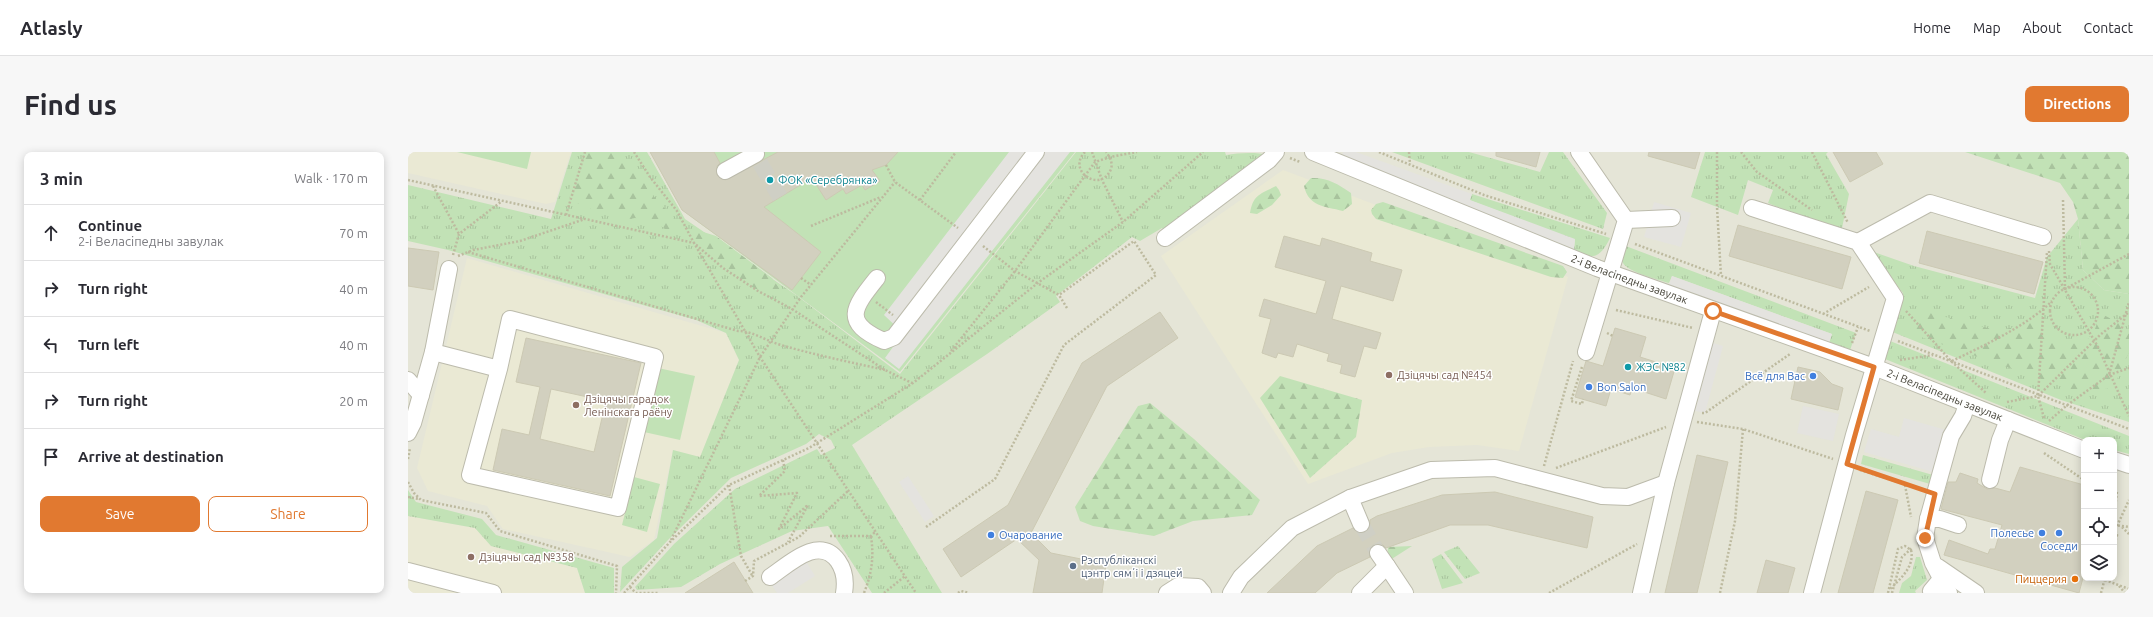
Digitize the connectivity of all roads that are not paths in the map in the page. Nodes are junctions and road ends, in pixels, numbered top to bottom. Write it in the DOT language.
graph roads {
  1 [pos="1036,152"];
  2 [pos="1276,152"];
  3 [pos="1313,152"];
  4 [pos="1579,152"];
  5 [pos="756,154"];
  6 [pos="725,171"];
  7 [pos="1752,208"];
  8 [pos="1672,218"];
  9 [pos="1626,220"];
  10 [pos="1165,238"];
  11 [pos="2046,239"];
  12 [pos="1858,242"];
  13 [pos="449,269"];
  14 [pos="1610,273"];
  15 [pos="877,278"];
  16 [pos="1713,311"];
  17 [pos="433,352"];
  18 [pos="1580,355"];
  19 [pos="1874,367"];
  20 [pos="499,369"];
  21 [pos="408,380"];
  22 [pos="421,395"];
  23 [pos="1967,404"];
  24 [pos="2008,420"];
  25 [pos="408,433"];
  26 [pos="2081,449"];
  27 [pos="2117,461"];
  28 [pos="2129,465"];
  29 [pos="1990,480"];
  30 [pos="1666,483"];
  31 [pos="1350,498"];
  32 [pos="1928,518"];
  33 [pos="1361,524"];
  34 [pos="1958,525"];
  35 [pos="1933,563"];
  36 [pos="408,571"];
  37 [pos="763,579"];
  38 [pos="1941,579"];
  39 [pos="493,593"];
  40 [pos="844,593"];
  41 [pos="1167,593"];
  42 [pos="1203,593"];
  43 [pos="1231,593"];
  44 [pos="1360,593"];
  45 [pos="1406,593"];
  46 [pos="1641,593"];
  47 [pos="1812,593"];
  48 [pos="1932,593"];
  49 [pos="1949,593"];
  50 [pos="1976,593"];
  1 -- 15 [label="street"];
  2 -- 10 [label="street"];
  3 -- 14 [label="street, 2-і Веласіпедны завулак"];
  4 -- 9 [label="street"];
  5 -- 6 [label="street"];
  7 -- 12 [label="street"];
  8 -- 9 [label="street"];
  9 -- 14 [label="street"];
  11 -- 12 [label="street"];
  12 -- 19 [label="street"];
  13 -- 17 [label="street"];
  14 -- 16 [label="street, 2-і Веласіпедны завулак"];
  14 -- 18 [label="street"];
  16 -- 19 [label="street, 2-і Веласіпедны завулак"];
  16 -- 30 [label="street"];
  17 -- 20 [label="street"];
  17 -- 22 [label="street"];
  19 -- 23 [label="street, 2-і Веласіпедны завулак"];
  19 -- 47 [label="street"];
  20 -- 20 [label="street"];
  21 -- 22 [label="street"];
  22 -- 25 [label="street"];
  23 -- 24 [label="street, 2-і Веласіпедны завулак"];
  23 -- 32 [label="street"];
  24 -- 26 [label="street, 2-і Веласіпедны завулак"];
  24 -- 29 [label="street"];
  27 -- 28 [label="street"];
  30 -- 31 [label="street"];
  30 -- 46 [label="street"];
  31 -- 33 [label="street"];
  31 -- 43 [label="street"];
  32 -- 34 [label="street"];
  32 -- 35 [label="street"];
  35 -- 38 [label="street"];
  35 -- 50 [label="street"];
  36 -- 39 [label="street"];
  37 -- 40 [label="street"];
  38 -- 48 [label="street"];
  38 -- 49 [label="street"];
  41 -- 42 [label="street"];
  44 -- 45 [label="street"];
}
